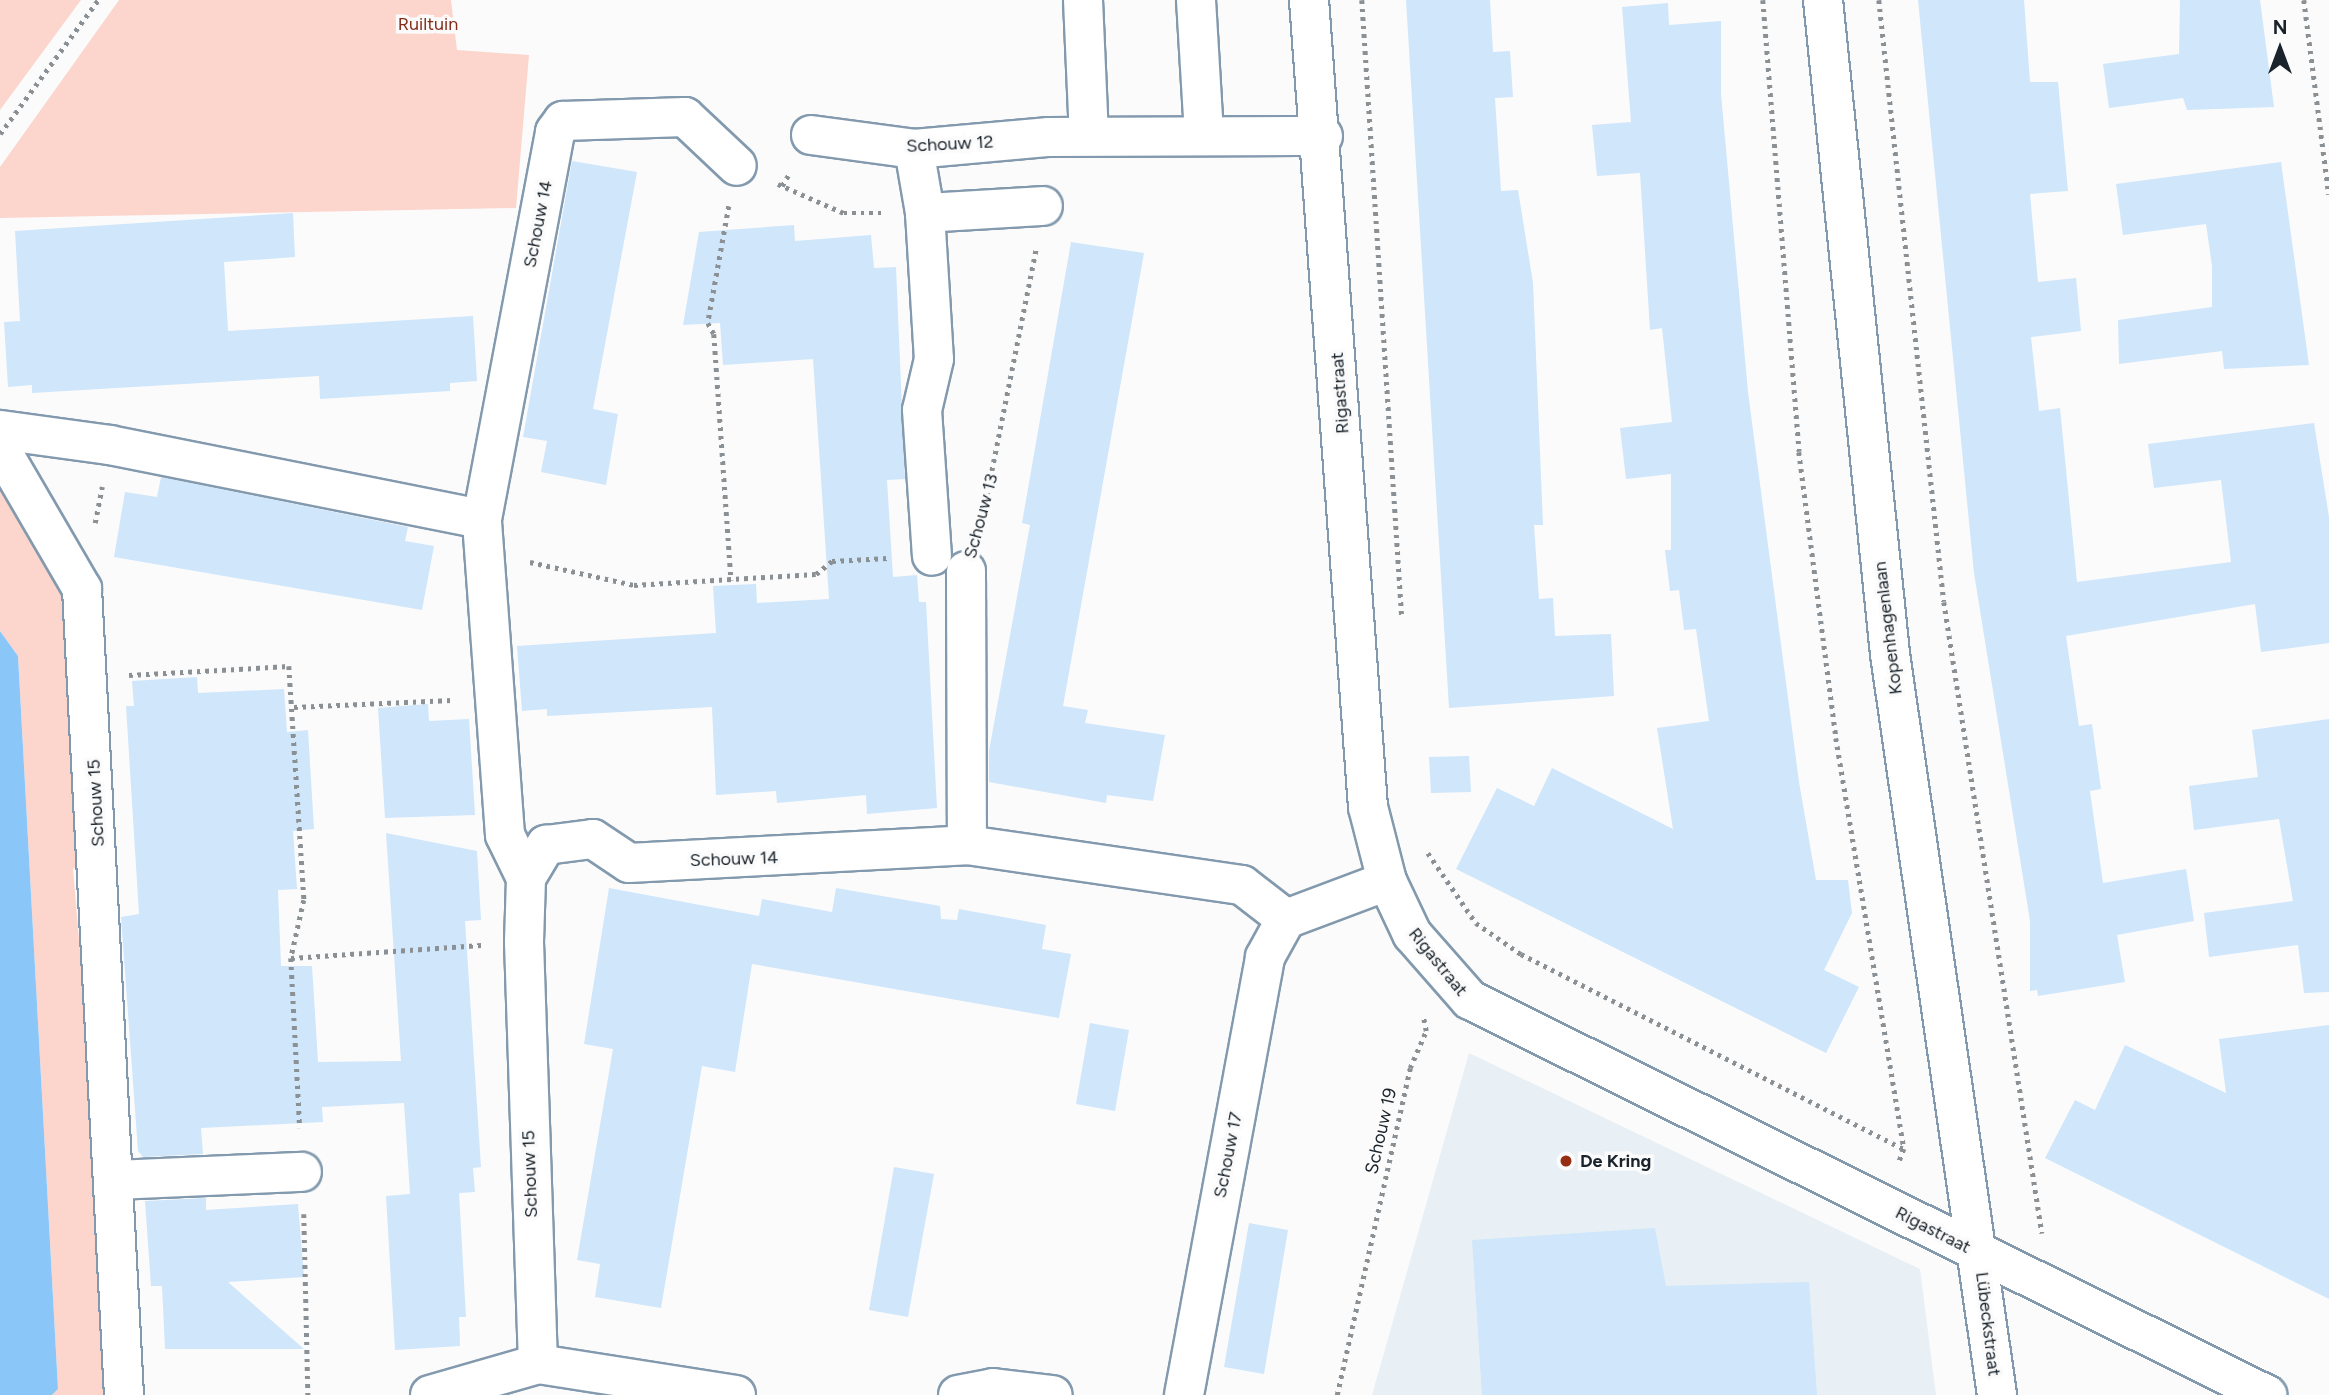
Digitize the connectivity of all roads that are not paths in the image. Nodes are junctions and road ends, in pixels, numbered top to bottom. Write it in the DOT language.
graph roads {
  1 [pos="1083,0"];
  2 [pos="1196,0"];
  3 [pos="1309,0"];
  4 [pos="1823,0"];
  5 [pos="811,135"];
  6 [pos="1089,136"];
  7 [pos="1204,136"];
  8 [pos="1323,136"];
  9 [pos="914,149"];
  10 [pos="737,166"];
  11 [pos="1043,206"];
  12 [pos="925,213"];
  13 [pos="0,430"];
  14 [pos="0,448"];
  15 [pos="484,536"];
  16 [pos="967,845"];
  17 [pos="526,878"];
  18 [pos="1387,881"];
  19 [pos="1286,919"];
  20 [pos="524,942"];
  21 [pos="302,1172"];
  22 [pos="117,1180"];
  23 [pos="1979,1254"];
  24 [pos="538,1364"];
  25 [pos="124,1395"];
  26 [pos="430,1395"];
  27 [pos="736,1395"];
  28 [pos="958,1395"];
  29 [pos="1053,1395"];
  30 [pos="1184,1395"];
  31 [pos="1997,1395"];
  32 [pos="2267,1395"];
  1 -- 6 [label="street"];
  2 -- 7 [label="street"];
  3 -- 8 [label="street, Rigastraat"];
  4 -- 23 [label="street, Kopenhagenlaan"];
  5 -- 9 [label="street, Schouw 12"];
  6 -- 7 [label="street, Schouw 12"];
  6 -- 9 [label="street, Schouw 12"];
  7 -- 8 [label="street, Schouw 12"];
  8 -- 18 [label="street, Rigastraat"];
  9 -- 12 [label="street"];
  10 -- 15 [label="street, Schouw 14"];
  11 -- 12 [label="street"];
  12 -- 16 [label="street"];
  13 -- 15 [label="street"];
  14 -- 22 [label="street, Schouw 15"];
  15 -- 17 [label="street, Schouw 14"];
  16 -- 17 [label="street, Schouw 14"];
  16 -- 19 [label="street, Schouw 14"];
  17 -- 20 [label="street, Schouw 14"];
  18 -- 19 [label="street"];
  18 -- 23 [label="street, Rigastraat"];
  19 -- 30 [label="street, Schouw 17"];
  20 -- 24 [label="street, Schouw 15"];
  21 -- 22 [label="street"];
  22 -- 25 [label="street, Schouw 15"];
  23 -- 31 [label="street, Lübeckstraat"];
  23 -- 32 [label="street, Rigastraat"];
  24 -- 26 [label="street"];
  24 -- 27 [label="street"];
  28 -- 29 [label="street"];
}
